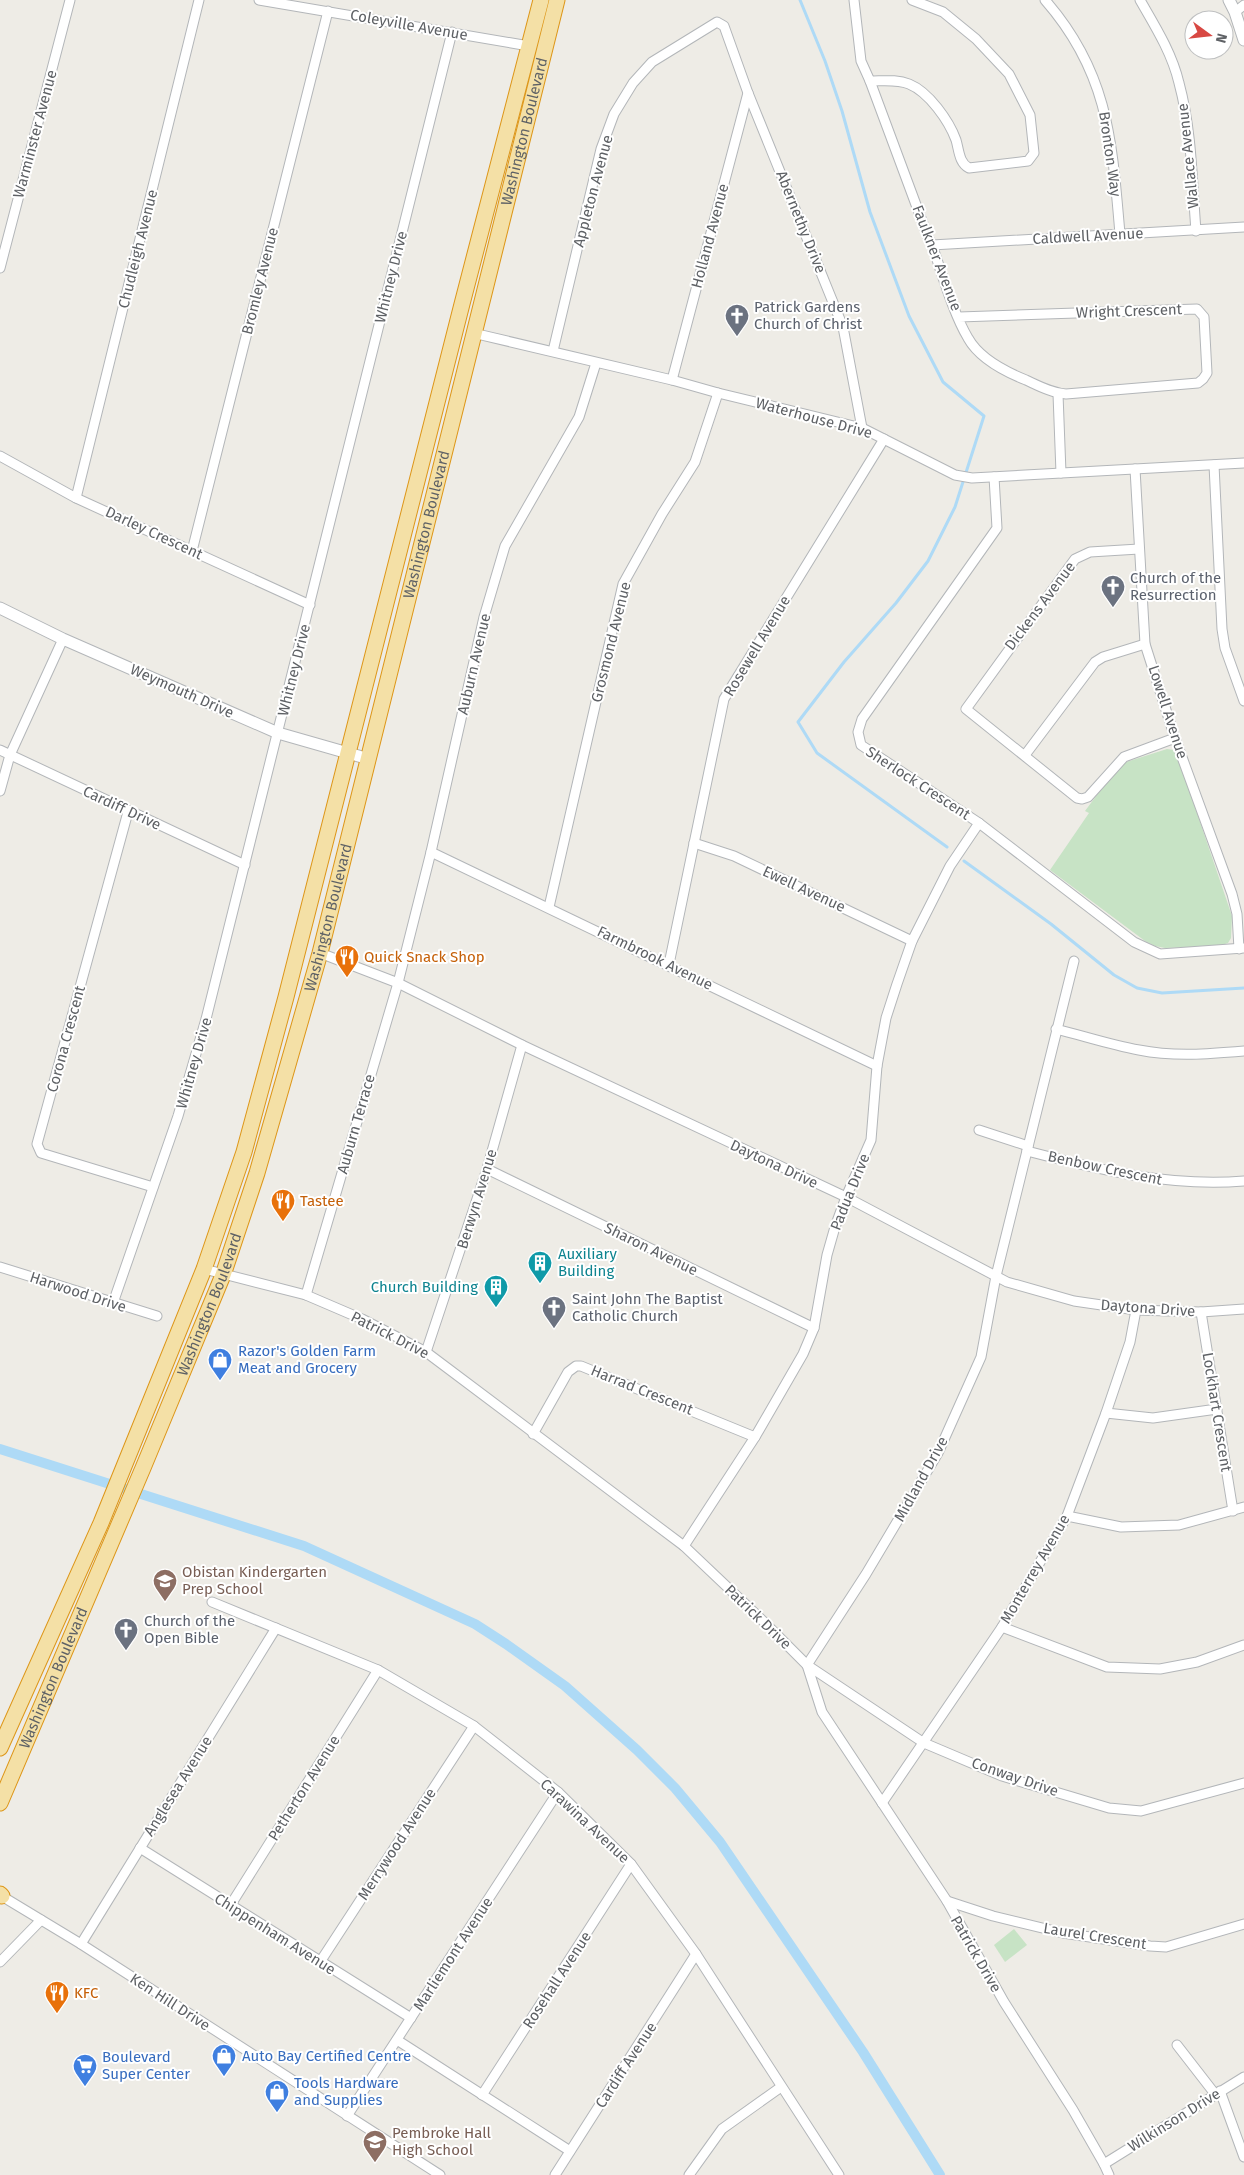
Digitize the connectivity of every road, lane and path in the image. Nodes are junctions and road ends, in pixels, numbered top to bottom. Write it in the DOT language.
graph roads {
  1 [pos="70,0"];
  2 [pos="200,0"];
  3 [pos="259,0"];
  4 [pos="541,0"];
  5 [pos="557,0"];
  6 [pos="854,0"];
  7 [pos="912,0"];
  8 [pos="1045,0"];
  9 [pos="1140,0"];
  10 [pos="1229,0"];
  11 [pos="1240,8"];
  12 [pos="328,11"];
  13 [pos="720,22"];
  14 [pos="452,32"];
  15 [pos="1244,40"];
  16 [pos="529,46"];
  17 [pos="870,81"];
  18 [pos="748,93"];
  19 [pos="1244,227"];
  20 [pos="1196,231"];
  21 [pos="1120,234"];
  22 [pos="932,245"];
  23 [pos="0,268"];
  24 [pos="959,318"];
  25 [pos="473,332"];
  26 [pos="553,351"];
  27 [pos="596,363"];
  28 [pos="672,380"];
  29 [pos="718,393"];
  30 [pos="1058,394"];
  31 [pos="862,428"];
  32 [pos="884,439"];
  33 [pos="0,456"];
  34 [pos="1244,463"];
  35 [pos="1214,465"];
  36 [pos="1135,469"];
  37 [pos="1062,473"];
  38 [pos="994,476"];
  39 [pos="76,498"];
  40 [pos="1139,549"];
  41 [pos="192,551"];
  42 [pos="310,605"];
  43 [pos="0,608"];
  44 [pos="63,639"];
  45 [pos="1145,644"];
  46 [pos="1244,701"];
  47 [pos="278,733"];
  48 [pos="1175,738"];
  49 [pos="0,750"];
  50 [pos="348,753"];
  51 [pos="1025,755"];
  52 [pos="10,756"];
  53 [pos="369,759"];
  54 [pos="0,791"];
  55 [pos="128,812"];
  56 [pos="979,823"];
  57 [pos="694,842"];
  58 [pos="432,852"];
  59 [pos="245,865"];
  60 [pos="549,907"];
  61 [pos="912,941"];
  62 [pos="1241,949"];
  63 [pos="320,953"];
  64 [pos="1074,961"];
  65 [pos="669,964"];
  66 [pos="398,983"];
  67 [pos="1056,1029"];
  68 [pos="522,1045"];
  69 [pos="1244,1051"];
  70 [pos="877,1066"];
  71 [pos="979,1130"];
  72 [pos="1028,1148"];
  73 [pos="487,1169"];
  74 [pos="1244,1181"];
  75 [pos="153,1187"];
  76 [pos="846,1197"];
  77 [pos="0,1267"];
  78 [pos="204,1269"];
  79 [pos="223,1275"];
  80 [pos="996,1276"];
  81 [pos="306,1295"];
  82 [pos="113,1303"];
  83 [pos="1244,1309"];
  84 [pos="1136,1310"];
  85 [pos="1201,1312"];
  86 [pos="157,1316"];
  87 [pos="814,1328"];
  88 [pos="426,1352"];
  89 [pos="1217,1409"];
  90 [pos="1106,1413"];
  91 [pos="534,1434"];
  92 [pos="755,1437"];
  93 [pos="1244,1507"];
  94 [pos="1233,1511"];
  95 [pos="1066,1516"];
  96 [pos="684,1546"];
  97 [pos="212,1602"];
  98 [pos="1002,1627"];
  99 [pos="276,1628"];
  100 [pos="1244,1645"];
  101 [pos="807,1666"];
  102 [pos="378,1670"];
  103 [pos="474,1726"];
  104 [pos="924,1744"];
  105 [pos="0,1748"];
  106 [pos="1244,1783"];
  107 [pos="558,1792"];
  108 [pos="0,1802"];
  109 [pos="882,1803"];
  110 [pos="140,1848"];
  111 [pos="632,1864"];
  112 [pos="0,1896"];
  113 [pos="947,1901"];
  114 [pos="230,1906"];
  115 [pos="40,1920"];
  116 [pos="1244,1924"];
  117 [pos="81,1944"];
  118 [pos="696,1954"];
  119 [pos="0,1962"];
  120 [pos="320,1962"];
  121 [pos="412,2018"];
  122 [pos="397,2040"];
  123 [pos="1177,2045"];
  124 [pos="1244,2077"];
  125 [pos="781,2087"];
  126 [pos="1218,2092"];
  127 [pos="482,2095"];
  128 [pos="347,2116"];
  129 [pos="570,2151"];
  130 [pos="1244,2157"];
  131 [pos="1104,2164"];
  132 [pos="440,2175"];
  133 [pos="555,2175"];
  134 [pos="689,2175"];
  135 [pos="839,2175"];
  136 [pos="1109,2175"];
  1 -- 23 [label="street, Warminster Avenue"];
  2 -- 39 [label="street, Chudleigh Avenue"];
  3 -- 12 [label="street, Coleyville Avenue"];
  4 -- 16 [label="highway, Washington Boulevard"];
  5 -- 25 [label="highway, Washington Boulevard"];
  6 -- 17 [label="street, Faulkner Avenue"];
  7 -- 17 [label="street"];
  8 -- 21 [label="street, Bronton Way"];
  9 -- 20 [label="street, Wallace Avenue"];
  10 -- 11 [label="street"];
  11 -- 15 [label="street"];
  12 -- 14 [label="street, Coleyville Avenue"];
  12 -- 41 [label="street, Bromley Avenue"];
  13 -- 18 [label="street, Abernethy Drive"];
  13 -- 26 [label="street, Appleton Avenue"];
  14 -- 16 [label="street, Coleyville Avenue"];
  14 -- 42 [label="street, Whitney Drive"];
  16 -- 50 [label="highway, Washington Boulevard"];
  17 -- 22 [label="street, Faulkner Avenue"];
  18 -- 28 [label="street, Holland Avenue"];
  18 -- 31 [label="street, Abernethy Drive"];
  19 -- 20 [label="street, Caldwell Avenue"];
  20 -- 21 [label="street, Caldwell Avenue"];
  21 -- 22 [label="street, Caldwell Avenue"];
  22 -- 24 [label="street, Faulkner Avenue"];
  24 -- 30 [label="street, Faulkner Avenue"];
  24 -- 30 [label="street, Wright Crescent"];
  25 -- 26 [label="street, Waterhouse Drive"];
  25 -- 53 [label="highway, Washington Boulevard"];
  26 -- 27 [label="street, Waterhouse Drive"];
  27 -- 28 [label="street, Waterhouse Drive"];
  27 -- 58 [label="street, Auburn Avenue"];
  28 -- 29 [label="street, Waterhouse Drive"];
  29 -- 31 [label="street, Waterhouse Drive"];
  29 -- 60 [label="street, Grosmond Avenue"];
  30 -- 37 [label="street"];
  31 -- 32 [label="street, Waterhouse Drive"];
  32 -- 38 [label="street, Waterhouse Drive"];
  32 -- 57 [label="street, Rosewell Avenue"];
  33 -- 39 [label="street, Darley Crescent"];
  34 -- 35 [label="street, Waterhouse Drive"];
  35 -- 36 [label="street, Waterhouse Drive"];
  35 -- 46 [label="street"];
  36 -- 37 [label="street, Waterhouse Drive"];
  36 -- 40 [label="street, Lowell Avenue"];
  37 -- 38 [label="street, Waterhouse Drive"];
  38 -- 56 [label="street, Sherlock Crescent"];
  39 -- 41 [label="street, Darley Crescent"];
  40 -- 45 [label="street, Lowell Avenue"];
  40 -- 51 [label="street, Dickens Avenue"];
  41 -- 42 [label="street, Darley Crescent"];
  42 -- 47 [label="street, Whitney Drive"];
  43 -- 44 [label="street, Weymouth Drive"];
  44 -- 47 [label="street, Weymouth Drive"];
  44 -- 52 [label="street"];
  45 -- 48 [label="street, Lowell Avenue"];
  45 -- 51 [label="street"];
  47 -- 50 [label="street, Weymouth Drive"];
  47 -- 59 [label="street, Whitney Drive"];
  48 -- 51 [label="street"];
  48 -- 62 [label="street, Lowell Avenue"];
  49 -- 52 [label="street, Cardiff Drive"];
  50 -- 53 [label="street, Weymouth Drive"];
  50 -- 78 [label="highway, Washington Boulevard"];
  52 -- 54 [label="street"];
  52 -- 55 [label="street, Cardiff Drive"];
  53 -- 63 [label="highway, Washington Boulevard"];
  55 -- 59 [label="street, Cardiff Drive"];
  55 -- 75 [label="street, Corona Crescent"];
  56 -- 61 [label="street, Padua Drive"];
  56 -- 62 [label="street, Sherlock Crescent"];
  57 -- 61 [label="street, Ewell Avenue"];
  57 -- 65 [label="street, Rosewell Avenue"];
  58 -- 60 [label="street, Farmbrook Avenue"];
  58 -- 66 [label="street, Auburn Avenue"];
  59 -- 75 [label="street, Whitney Drive"];
  60 -- 65 [label="street, Farmbrook Avenue"];
  61 -- 70 [label="street, Padua Drive"];
  63 -- 66 [label="street, Daytona Drive"];
  63 -- 79 [label="highway, Washington Boulevard"];
  64 -- 67 [label="street, Midland Drive"];
  65 -- 70 [label="street, Farmbrook Avenue"];
  66 -- 68 [label="street, Daytona Drive"];
  66 -- 81 [label="street, Auburn Terrace"];
  67 -- 69 [label="street"];
  67 -- 72 [label="street, Midland Drive"];
  68 -- 73 [label="street, Berwyn Avenue"];
  68 -- 76 [label="street, Daytona Drive"];
  70 -- 76 [label="street, Padua Drive"];
  71 -- 72 [label="street, Benbow Crescent"];
  72 -- 74 [label="street, Benbow Crescent"];
  72 -- 80 [label="street, Midland Drive"];
  73 -- 87 [label="street, Sharon Avenue"];
  73 -- 88 [label="street, Berwyn Avenue"];
  75 -- 82 [label="street, Whitney Drive"];
  76 -- 80 [label="street, Daytona Drive"];
  76 -- 87 [label="street, Padua Drive"];
  77 -- 82 [label="street, Harwood Drive"];
  78 -- 79 [label="street, Patrick Drive"];
  78 -- 105 [label="highway, Washington Boulevard"];
  79 -- 81 [label="street, Patrick Drive"];
  79 -- 108 [label="highway, Washington Boulevard"];
  80 -- 84 [label="street, Daytona Drive"];
  80 -- 101 [label="street, Midland Drive"];
  81 -- 88 [label="street, Patrick Drive"];
  82 -- 86 [label="street, Harwood Drive"];
  83 -- 85 [label="street, Daytona Drive"];
  84 -- 85 [label="street, Daytona Drive"];
  84 -- 90 [label="street, Monterrey Avenue"];
  85 -- 89 [label="street, Lockhart Crescent"];
  87 -- 92 [label="street, Padua Drive"];
  88 -- 91 [label="street, Patrick Drive"];
  89 -- 90 [label="street"];
  89 -- 94 [label="street, Lockhart Crescent"];
  90 -- 95 [label="street, Monterrey Avenue"];
  91 -- 92 [label="street, Harrad Crescent"];
  91 -- 96 [label="street, Patrick Drive"];
  92 -- 96 [label="street, Padua Drive"];
  93 -- 94 [label="street"];
  94 -- 95 [label="street"];
  95 -- 98 [label="street, Monterrey Avenue"];
  96 -- 101 [label="street, Patrick Drive"];
  97 -- 99 [label="street, Carawina Avenue"];
  98 -- 100 [label="street"];
  98 -- 104 [label="street, Monterrey Avenue"];
  99 -- 102 [label="street, Carawina Avenue"];
  99 -- 110 [label="street, Anglesea Avenue"];
  101 -- 104 [label="street, Conway Drive"];
  101 -- 109 [label="street, Patrick Drive"];
  102 -- 103 [label="street, Carawina Avenue"];
  102 -- 114 [label="street, Petherton Avenue"];
  103 -- 107 [label="street, Carawina Avenue"];
  103 -- 120 [label="street, Merrywood Avenue"];
  104 -- 106 [label="street, Conway Drive"];
  104 -- 109 [label="street, Monterrey Avenue"];
  107 -- 111 [label="street, Carawina Avenue"];
  107 -- 121 [label="street, Marliemont Avenue"];
  109 -- 113 [label="street, Patrick Drive"];
  110 -- 114 [label="street, Chippenham Avenue"];
  110 -- 117 [label="street, Anglesea Avenue"];
  111 -- 118 [label="street, Carawina Avenue"];
  111 -- 127 [label="street, Rosehall Avenue"];
  112 -- 115 [label="street, Ken Hill Drive"];
  113 -- 116 [label="street, Laurel Crescent"];
  113 -- 131 [label="street, Patrick Drive"];
  114 -- 120 [label="street, Chippenham Avenue"];
  115 -- 117 [label="street, Ken Hill Drive"];
  115 -- 119 [label="street"];
  117 -- 128 [label="street, Ken Hill Drive"];
  118 -- 125 [label="street, Carawina Avenue"];
  118 -- 129 [label="street, Cardiff Avenue"];
  120 -- 121 [label="street, Chippenham Avenue"];
  121 -- 122 [label="street, Marliemont Avenue"];
  122 -- 127 [label="street"];
  122 -- 128 [label="street, Marliemont Avenue"];
  123 -- 126 [label="street"];
  124 -- 126 [label="street, Wilkinson Drive"];
  125 -- 134 [label="street"];
  125 -- 135 [label="street, Carawina Avenue"];
  126 -- 130 [label="street"];
  126 -- 131 [label="street, Wilkinson Drive"];
  127 -- 129 [label="street"];
  128 -- 132 [label="street, Ken Hill Drive"];
  129 -- 133 [label="street, Cardiff Avenue"];
  131 -- 136 [label="street, Patrick Drive"];
}
